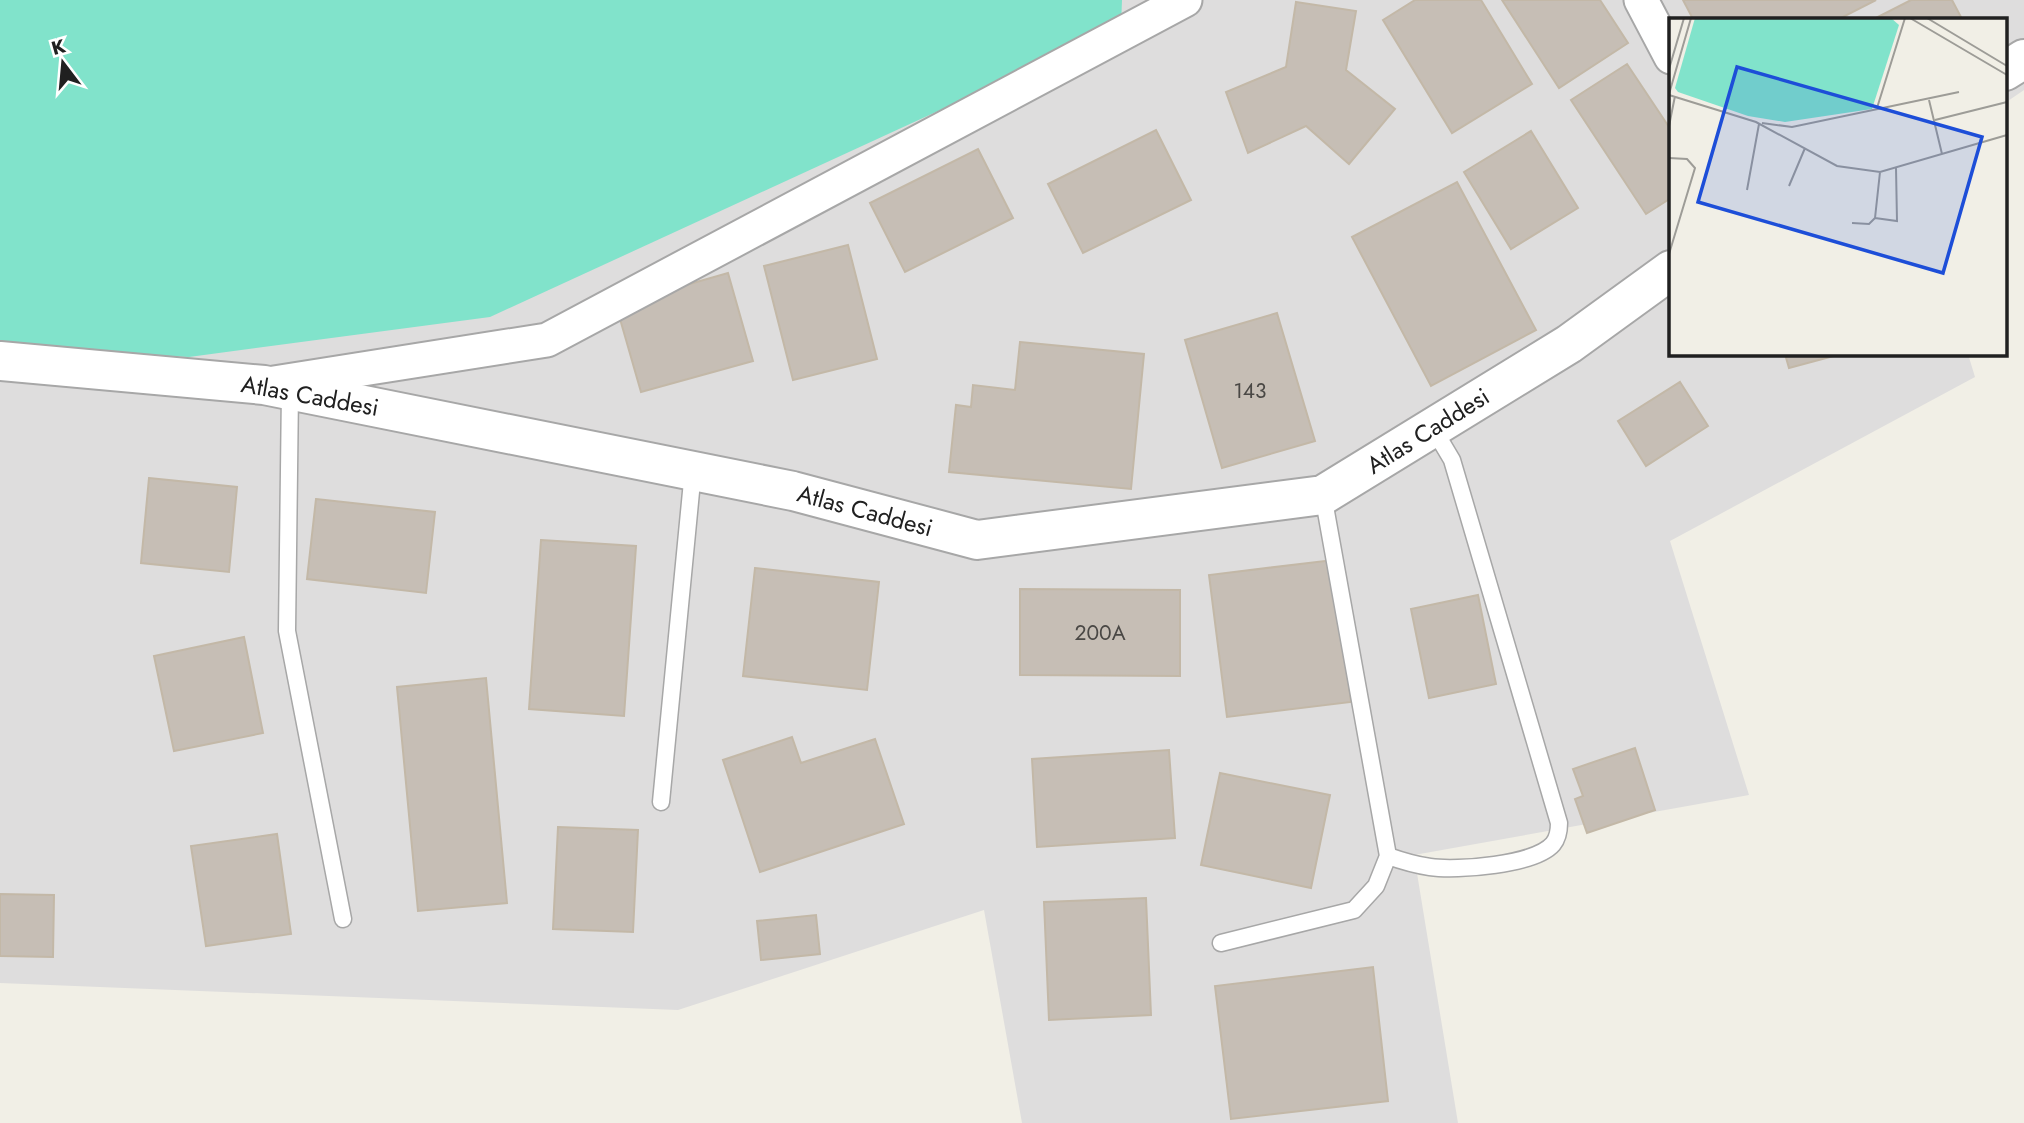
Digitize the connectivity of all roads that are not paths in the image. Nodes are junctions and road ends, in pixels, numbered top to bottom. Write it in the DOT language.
graph roads {
  1 [pos="1641,0"];
  2 [pos="1166,4"];
  3 [pos="1669,53"];
  4 [pos="2024,59"];
  5 [pos="2007,70"];
  6 [pos="1669,272"];
  7 [pos="0,362"];
  8 [pos="277,387"];
  9 [pos="1433,428"];
  10 [pos="693,471"];
  11 [pos="1323,495"];
  12 [pos="661,802"];
  13 [pos="1388,856"];
  14 [pos="343,919"];
  15 [pos="1221,943"];
  1 -- 3 [label="street"];
  2 -- 8 [label="street"];
  4 -- 5 [label="street"];
  6 -- 9 [label="street, Atlas Caddesi"];
  7 -- 8 [label="street, Atlas Caddesi"];
  8 -- 10 [label="street, Atlas Caddesi"];
  8 -- 14 [label="lane"];
  9 -- 11 [label="street, Atlas Caddesi"];
  9 -- 13 [label="lane"];
  10 -- 11 [label="street, Atlas Caddesi"];
  10 -- 12 [label="lane"];
  11 -- 13 [label="lane"];
  13 -- 15 [label="lane"];
}
